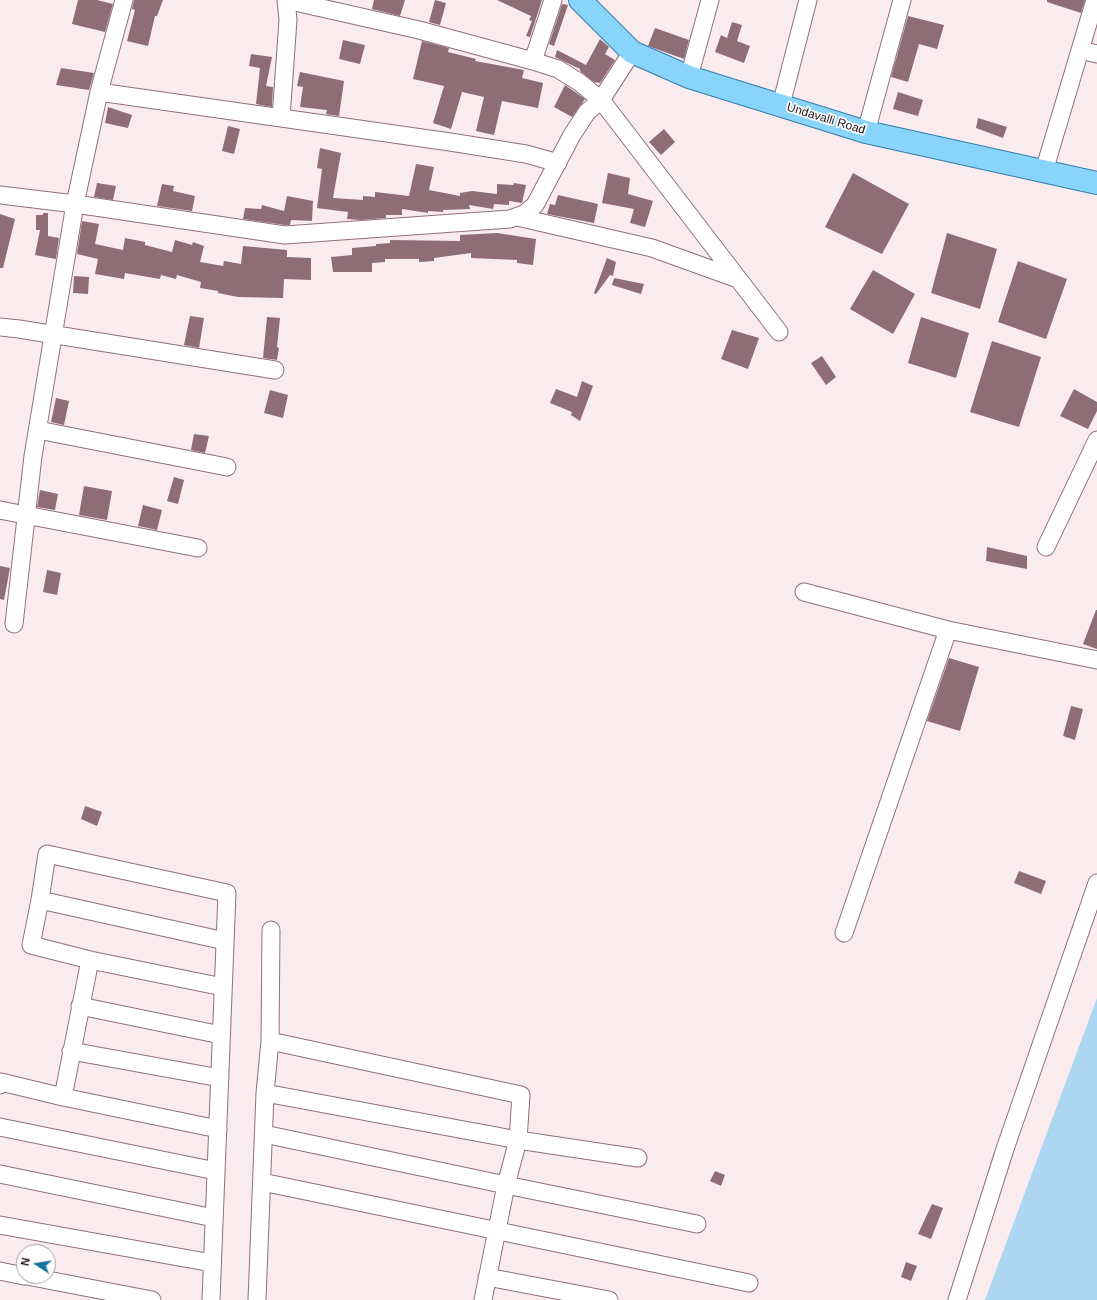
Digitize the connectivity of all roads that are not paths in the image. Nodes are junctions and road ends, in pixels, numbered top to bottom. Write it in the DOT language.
graph roads {
  1 [pos="124,0"];
  2 [pos="286,0"];
  3 [pos="552,0"];
  4 [pos="580,0"];
  5 [pos="710,0"];
  6 [pos="808,0"];
  7 [pos="902,0"];
  8 [pos="1095,0"];
  9 [pos="1080,50"];
  10 [pos="632,52"];
  11 [pos="1097,54"];
  12 [pos="533,61"];
  13 [pos="688,77"];
  14 [pos="99,92"];
  15 [pos="601,100"];
  16 [pos="781,105"];
  17 [pos="281,118"];
  18 [pos="866,132"];
  19 [pos="558,163"];
  20 [pos="1044,171"];
  21 [pos="1097,183"];
  22 [pos="0,195"];
  23 [pos="75,204"];
  24 [pos="517,217"];
  25 [pos="738,279"];
  26 [pos="0,327"];
  27 [pos="779,332"];
  28 [pos="54,334"];
  29 [pos="275,370"];
  30 [pos="38,430"];
  31 [pos="1097,440"];
  32 [pos="227,467"];
  33 [pos="0,510"];
  34 [pos="26,515"];
  35 [pos="1046,546"];
  36 [pos="198,548"];
  37 [pos="804,592"];
  38 [pos="14,624"];
  39 [pos="948,630"];
  40 [pos="1097,660"];
  41 [pos="1097,883"];
  42 [pos="40,900"];
  43 [pos="271,930"];
  44 [pos="844,933"];
  45 [pos="225,941"];
  46 [pos="90,960"];
  47 [pos="223,987"];
  48 [pos="80,1006"];
  49 [pos="222,1035"];
  50 [pos="270,1041"];
  51 [pos="71,1051"];
  52 [pos="220,1078"];
  53 [pos="0,1085"];
  54 [pos="265,1093"];
  55 [pos="63,1097"];
  56 [pos="0,1127"];
  57 [pos="218,1129"];
  58 [pos="264,1134"];
  59 [pos="518,1140"];
  60 [pos="638,1158"];
  61 [pos="216,1171"];
  62 [pos="0,1174"];
  63 [pos="262,1182"];
  64 [pos="506,1185"];
  65 [pos="214,1218"];
  66 [pos="697,1224"];
  67 [pos="0,1225"];
  68 [pos="496,1231"];
  69 [pos="212,1263"];
  70 [pos="0,1271"];
  71 [pos="16,1274"];
  72 [pos="487,1278"];
  73 [pos="749,1283"];
  74 [pos="56,1284"];
  75 [pos="106,1296"];
  76 [pos="152,1300"];
  77 [pos="211,1300"];
  78 [pos="258,1300"];
  79 [pos="483,1300"];
  80 [pos="609,1300"];
  81 [pos="957,1300"];
  1 -- 14 [label="street"];
  2 -- 12 [label="street"];
  2 -- 17 [label="street"];
  3 -- 12 [label="street"];
  4 -- 10 [label="main road, Undavalli Road"];
  5 -- 13 [label="street"];
  6 -- 16 [label="street"];
  7 -- 18 [label="street"];
  8 -- 9 [label="street"];
  9 -- 11 [label="street"];
  9 -- 20 [label="street"];
  10 -- 13 [label="main road, Undavalli Road"];
  10 -- 15 [label="street"];
  12 -- 15 [label="street"];
  13 -- 16 [label="main road, Undavalli Road"];
  14 -- 17 [label="street"];
  14 -- 23 [label="street"];
  15 -- 19 [label="street"];
  15 -- 25 [label="street"];
  16 -- 18 [label="main road, Undavalli Road"];
  17 -- 19 [label="street"];
  18 -- 20 [label="main road, Undavalli Road"];
  19 -- 24 [label="street"];
  20 -- 21 [label="main road, Undavalli Road"];
  22 -- 23 [label="street"];
  23 -- 24 [label="street"];
  23 -- 28 [label="street"];
  24 -- 25 [label="street"];
  25 -- 27 [label="street"];
  26 -- 28 [label="street"];
  28 -- 29 [label="street"];
  28 -- 30 [label="street"];
  30 -- 32 [label="street"];
  30 -- 34 [label="street"];
  31 -- 35 [label="street"];
  33 -- 34 [label="street"];
  34 -- 36 [label="street"];
  34 -- 38 [label="street"];
  37 -- 39 [label="street"];
  39 -- 40 [label="street"];
  39 -- 44 [label="street"];
  41 -- 81 [label="street"];
  42 -- 45 [label="street"];
  42 -- 45 [label="street"];
  42 -- 46 [label="street"];
  43 -- 50 [label="street"];
  45 -- 47 [label="street"];
  46 -- 47 [label="street"];
  46 -- 48 [label="street"];
  47 -- 49 [label="street"];
  48 -- 49 [label="street"];
  48 -- 51 [label="street"];
  49 -- 52 [label="street"];
  50 -- 54 [label="street"];
  50 -- 59 [label="street"];
  51 -- 52 [label="street"];
  51 -- 55 [label="street"];
  52 -- 57 [label="street"];
  53 -- 55 [label="street"];
  54 -- 58 [label="street"];
  54 -- 59 [label="street"];
  55 -- 57 [label="street"];
  56 -- 61 [label="street"];
  57 -- 61 [label="street"];
  58 -- 63 [label="street"];
  58 -- 64 [label="street"];
  59 -- 60 [label="street"];
  59 -- 64 [label="street"];
  61 -- 65 [label="street"];
  62 -- 65 [label="street"];
  63 -- 68 [label="street"];
  63 -- 78 [label="street"];
  64 -- 66 [label="street"];
  64 -- 68 [label="street"];
  65 -- 69 [label="street"];
  67 -- 69 [label="street"];
  68 -- 72 [label="street"];
  68 -- 73 [label="street"];
  69 -- 77 [label="street"];
  70 -- 71 [label="street"];
  72 -- 79 [label="street"];
  72 -- 80 [label="street"];
  74 -- 75 [label="street"];
  75 -- 76 [label="street"];
}
